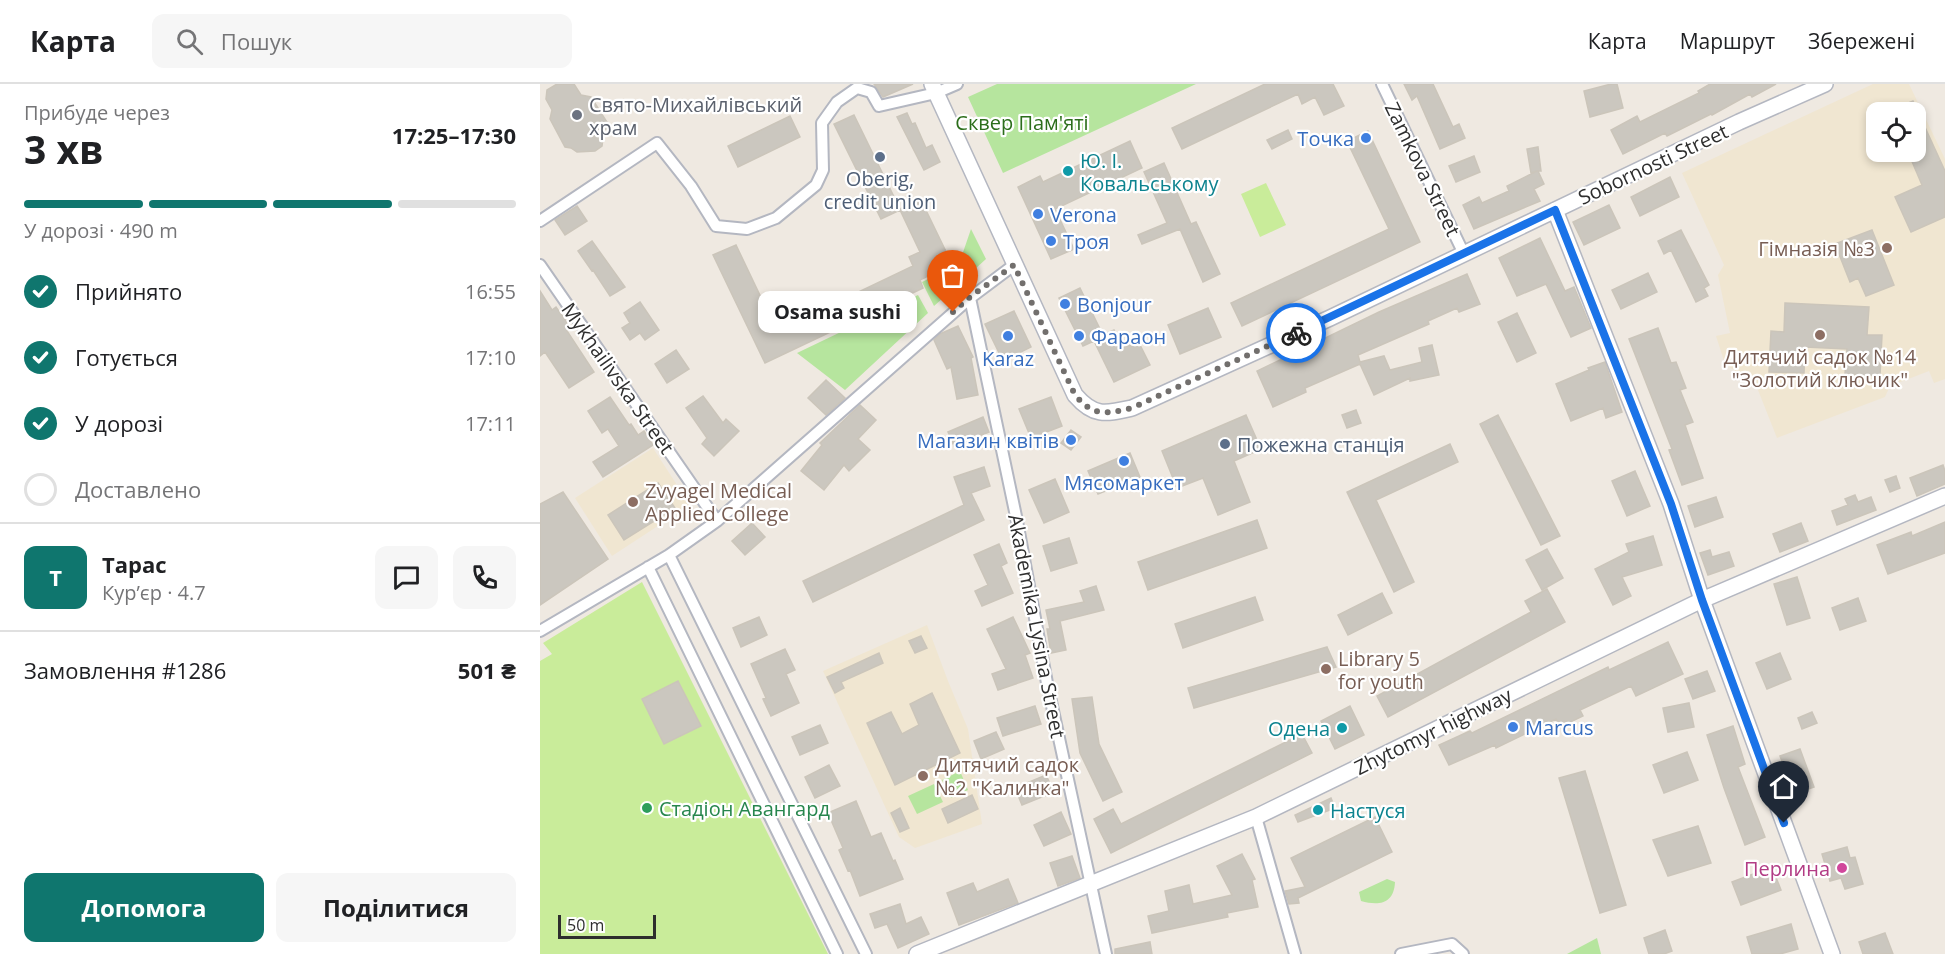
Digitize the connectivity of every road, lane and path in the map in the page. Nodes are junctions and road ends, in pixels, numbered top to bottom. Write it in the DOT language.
graph roads {
  1 [pos="957,84"];
  2 [pos="1382,84"];
  3 [pos="1825,84"];
  4 [pos="934,89"];
  5 [pos="1555,210"];
  6 [pos="540,221"];
  7 [pos="1464,254"];
  8 [pos="540,265"];
  9 [pos="1014,265"];
  10 [pos="970,297"];
  11 [pos="1945,496"];
  12 [pos="717,521"];
  13 [pos="669,555"];
  14 [pos="648,567"];
  15 [pos="1702,600"];
  16 [pos="540,631"];
  17 [pos="1256,817"];
  18 [pos="1090,884"];
  19 [pos="837,954"];
  20 [pos="866,954"];
  21 [pos="917,954"];
  22 [pos="1106,954"];
  23 [pos="1295,954"];
  24 [pos="1401,954"];
  25 [pos="1462,954"];
  26 [pos="1832,954"];
  1 -- 4 [label="street"];
  2 -- 7 [label="street, Zamkova Street"];
  3 -- 5 [label="street, Sobornosti Street"];
  4 -- 6 [label="street"];
  4 -- 9 [label="street, Sobornosti Street"];
  5 -- 7 [label="street, Sobornosti Street"];
  5 -- 15 [label="street"];
  7 -- 9 [label="street, Sobornosti Street"];
  8 -- 12 [label="street, Mykhailivska Street"];
  9 -- 10 [label="street"];
  10 -- 12 [label="street"];
  10 -- 18 [label="street, Akademika Lysina Street"];
  11 -- 15 [label="street, Zhytomyr highway"];
  12 -- 13 [label="street"];
  13 -- 14 [label="street"];
  13 -- 20 [label="street"];
  14 -- 16 [label="street"];
  14 -- 19 [label="street"];
  15 -- 17 [label="street, Zhytomyr highway"];
  15 -- 26 [label="street"];
  17 -- 18 [label="street, Zhytomyr highway"];
  17 -- 23 [label="street"];
  18 -- 21 [label="street, Zhytomyr highway"];
  18 -- 22 [label="street, Akademika Lysina Street"];
  24 -- 25 [label="street"];
}
